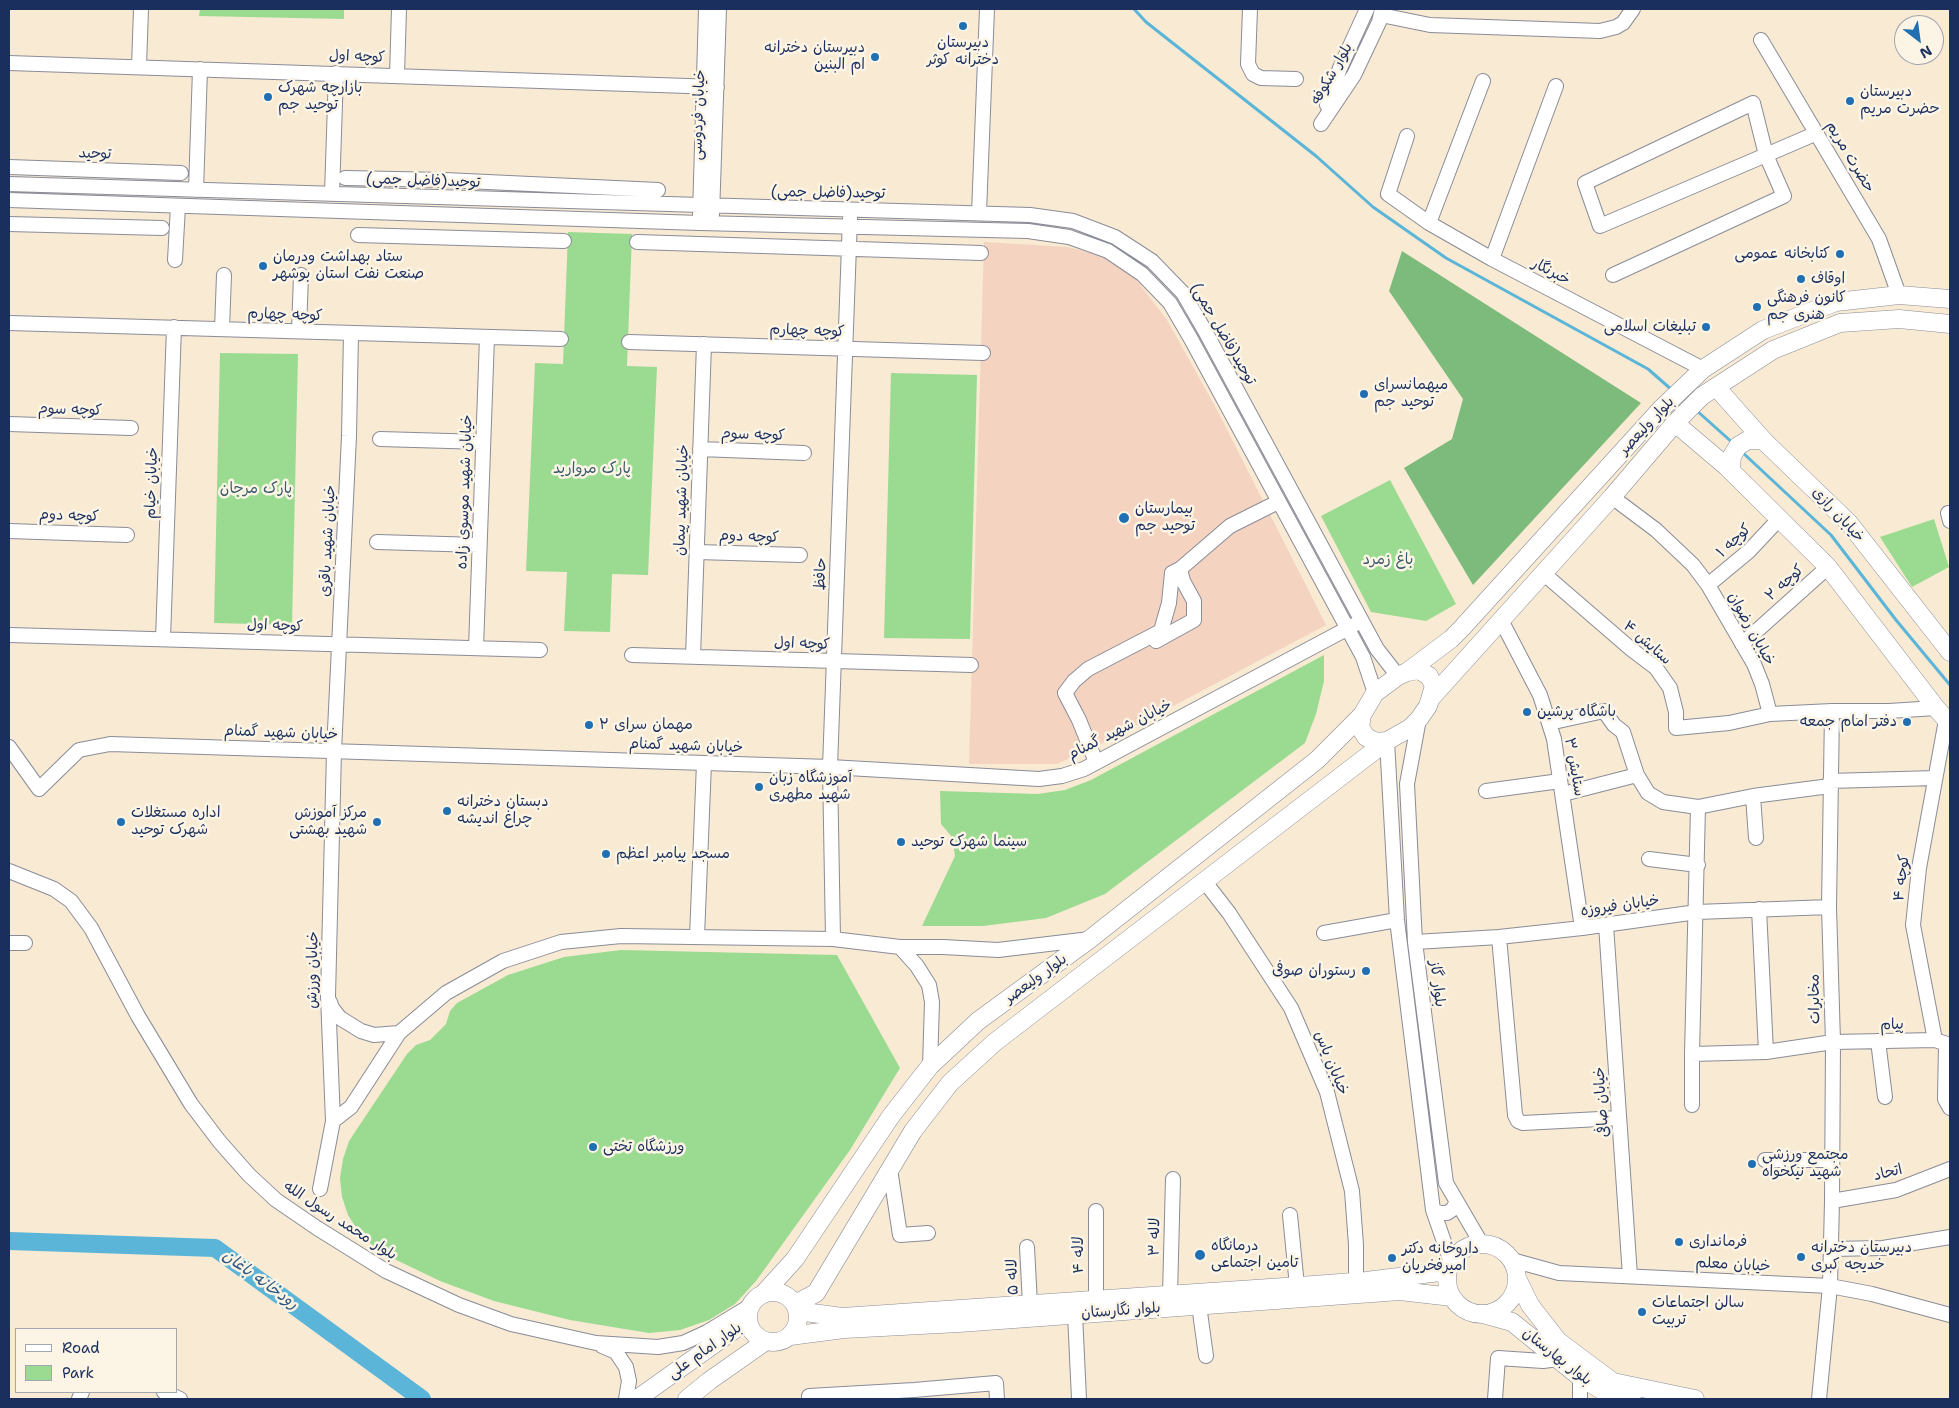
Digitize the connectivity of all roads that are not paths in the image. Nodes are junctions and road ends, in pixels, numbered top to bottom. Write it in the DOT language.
graph roads {
  1 [pos="141,9"];
  2 [pos="399,9"];
  3 [pos="706,9"];
  4 [pos="719,9"];
  5 [pos="987,9"];
  6 [pos="1250,9"];
  7 [pos="1367,9"];
  8 [pos="1633,9"];
  9 [pos="1382,12"];
  10 [pos="1762,40"];
  11 [pos="9,63"];
  12 [pos="139,67"];
  13 [pos="200,69"];
  14 [pos="336,73"];
  15 [pos="397,75"];
  16 [pos="1296,79"];
  17 [pos="1483,81"];
  18 [pos="710,86"];
  19 [pos="1556,86"];
  20 [pos="1817,133"];
  21 [pos="1407,136"];
  22 [pos="1766,155"];
  23 [pos="9,167"];
  24 [pos="88,170"];
  25 [pos="181,173"];
  26 [pos="345,178"];
  27 [pos="446,180"];
  28 [pos="9,184"];
  29 [pos="88,187"];
  30 [pos="132,188"];
  31 [pos="196,190"];
  32 [pos="658,190"];
  33 [pos="332,194"];
  34 [pos="444,198"];
  35 [pos="9,200"];
  36 [pos="86,203"];
  37 [pos="132,205"];
  38 [pos="178,206"];
  39 [pos="707,206"];
  40 [pos="850,210"];
  41 [pos="979,213"];
  42 [pos="445,214"];
  43 [pos="706,223"];
  44 [pos="1429,223"];
  45 [pos="9,224"];
  46 [pos="86,226"];
  47 [pos="849,226"];
  48 [pos="162,228"];
  49 [pos="358,235"];
  50 [pos="444,237"];
  51 [pos="564,241"];
  52 [pos="637,242"];
  53 [pos="848,250"];
  54 [pos="981,253"];
  55 [pos="1492,259"];
  56 [pos="176,260"];
  57 [pos="224,275"];
  58 [pos="301,275"];
  59 [pos="1613,275"];
  60 [pos="1899,295"];
  61 [pos="1950,299"];
  62 [pos="9,322"];
  63 [pos="1950,324"];
  64 [pos="174,327"];
  65 [pos="222,329"];
  66 [pos="299,331"];
  67 [pos="351,333"];
  68 [pos="487,337"];
  69 [pos="561,339"];
  70 [pos="629,342"];
  71 [pos="704,344"];
  72 [pos="845,349"];
  73 [pos="983,353"];
  74 [pos="1703,369"];
  75 [pos="1709,392"];
  76 [pos="1678,420"];
  77 [pos="9,424"];
  78 [pos="131,428"];
  79 [pos="380,439"];
  80 [pos="483,442"];
  81 [pos="1765,442"];
  82 [pos="1268,446"];
  83 [pos="700,449"];
  84 [pos="804,453"];
  85 [pos="1253,454"];
  86 [pos="1733,474"];
  87 [pos="1612,496"];
  88 [pos="1278,502"];
  89 [pos="1779,519"];
  90 [pos="9,531"];
  91 [pos="128,534"];
  92 [pos="378,542"];
  93 [pos="480,545"];
  94 [pos="697,552"];
  95 [pos="800,555"];
  96 [pos="1828,566"];
  97 [pos="1176,571"];
  98 [pos="1543,573"];
  99 [pos="1708,585"];
  100 [pos="1501,620"];
  101 [pos="1362,621"];
  102 [pos="1347,628"];
  103 [pos="9,635"];
  104 [pos="163,639"];
  105 [pos="1451,639"];
  106 [pos="339,644"];
  107 [pos="1742,644"];
  108 [pos="476,648"];
  109 [pos="540,650"];
  110 [pos="1950,652"];
  111 [pos="632,655"];
  112 [pos="1470,656"];
  113 [pos="693,657"];
  114 [pos="834,661"];
  115 [pos="971,666"];
  116 [pos="1402,674"];
  117 [pos="1375,693"];
  118 [pos="1432,697"];
  119 [pos="1832,711"];
  120 [pos="1770,714"];
  121 [pos="1362,715"];
  122 [pos="1944,717"];
  123 [pos="1419,719"];
  124 [pos="1549,723"];
  125 [pos="1387,741"];
  126 [pos="9,747"];
  127 [pos="334,751"];
  128 [pos="1100,759"];
  129 [pos="704,763"];
  130 [pos="830,767"];
  131 [pos="1410,769"];
  132 [pos="1390,772"];
  133 [pos="1637,775"];
  134 [pos="1935,778"];
  135 [pos="1830,784"];
  136 [pos="1561,788"];
  137 [pos="1486,791"];
  138 [pos="1753,796"];
  139 [pos="1698,807"];
  140 [pos="1756,838"];
  141 [pos="1649,859"];
  142 [pos="1698,865"];
  143 [pos="9,871"];
  144 [pos="1205,882"];
  145 [pos="1829,907"];
  146 [pos="1759,910"];
  147 [pos="1697,912"];
  148 [pos="1397,920"];
  149 [pos="1606,925"];
  150 [pos="1582,928"];
  151 [pos="1324,933"];
  152 [pos="1499,936"];
  153 [pos="697,937"];
  154 [pos="834,939"];
  155 [pos="1090,939"];
  156 [pos="1415,942"];
  157 [pos="9,943"];
  158 [pos="26,943"];
  159 [pos="900,947"];
  160 [pos="328,996"];
  161 [pos="399,1033"];
  162 [pos="1833,1042"];
  163 [pos="1878,1042"];
  164 [pos="1944,1043"];
  165 [pos="1766,1052"];
  166 [pos="1692,1054"];
  167 [pos="930,1066"];
  168 [pos="1885,1097"];
  169 [pos="1692,1105"];
  170 [pos="1950,1108"];
  171 [pos="1619,1118"];
  172 [pos="334,1121"];
  173 [pos="1765,1160"];
  174 [pos="1832,1160"];
  175 [pos="890,1169"];
  176 [pos="1950,1170"];
  177 [pos="1173,1179"];
  178 [pos="320,1189"];
  179 [pos="1832,1201"];
  180 [pos="1456,1203"];
  181 [pos="1096,1210"];
  182 [pos="1433,1210"];
  183 [pos="1290,1215"];
  184 [pos="928,1234"];
  185 [pos="1950,1237"];
  186 [pos="1481,1244"];
  187 [pos="1027,1247"];
  188 [pos="1830,1249"];
  189 [pos="1512,1260"];
  190 [pos="1449,1266"];
  191 [pos="1630,1276"];
  192 [pos="1517,1278"];
  193 [pos="1356,1282"];
  194 [pos="1296,1286"];
  195 [pos="1830,1286"];
  196 [pos="764,1293"];
  197 [pos="1170,1294"];
  198 [pos="1452,1297"];
  199 [pos="1096,1300"];
  200 [pos="1030,1304"];
  201 [pos="1199,1305"];
  202 [pos="1530,1305"];
  203 [pos="796,1307"];
  204 [pos="749,1313"];
  205 [pos="1075,1314"];
  206 [pos="1483,1314"];
  207 [pos="1950,1315"];
  208 [pos="1512,1322"];
  209 [pos="790,1336"];
  210 [pos="766,1341"];
  211 [pos="596,1343"];
  212 [pos="1206,1356"];
  213 [pos="1558,1359"];
  214 [pos="1580,1377"];
  215 [pos="166,1393"];
  216 [pos="914,1395"];
  217 [pos="180,1399"];
  218 [pos="626,1399"];
  219 [pos="637,1399"];
  220 [pos="687,1399"];
  221 [pos="809,1399"];
  222 [pos="997,1399"];
  223 [pos="1079,1399"];
  224 [pos="1495,1399"];
  225 [pos="1580,1399"];
  226 [pos="1632,1399"];
  227 [pos="1694,1399"];
  228 [pos="1819,1399"];
  1 -- 12 [label="street"];
  2 -- 15 [label="street"];
  3 -- 18 [label="street, خیابان فردوسی"];
  4 -- 18 [label="street, خیابان فردوسی"];
  5 -- 41 [label="street"];
  6 -- 16 [label="street"];
  7 -- 9 [label="street, بلوار شکوفه"];
  8 -- 9 [label="street"];
  10 -- 20 [label="street, حضرت مریم"];
  11 -- 12 [label="street, کوچه اول"];
  12 -- 13 [label="street, کوچه اول"];
  13 -- 14 [label="street, کوچه اول"];
  13 -- 31 [label="street"];
  14 -- 15 [label="street, کوچه اول"];
  14 -- 33 [label="street"];
  15 -- 18 [label="street, کوچه اول"];
  17 -- 44 [label="street"];
  18 -- 39 [label="street, خیابان فردوسی"];
  19 -- 55 [label="street"];
  20 -- 22 [label="street"];
  20 -- 60 [label="street, حضرت مریم"];
  21 -- 44 [label="street, خبرنگار"];
  22 -- 22 [label="street"];
  22 -- 59 [label="street"];
  23 -- 24 [label="street, توحید"];
  24 -- 25 [label="street, توحید"];
  24 -- 29 [label="street"];
  26 -- 27 [label="street"];
  27 -- 32 [label="street"];
  27 -- 34 [label="street"];
  28 -- 29 [label="street, توحید(فاضل جمی)"];
  29 -- 30 [label="street, توحید(فاضل جمی)"];
  30 -- 31 [label="street, توحید(فاضل جمی)"];
  30 -- 37 [label="street"];
  31 -- 33 [label="street, توحید(فاضل جمی)"];
  33 -- 34 [label="street, توحید(فاضل جمی)"];
  34 -- 39 [label="street, توحید(فاضل جمی)"];
  35 -- 36 [label="street, توحید(فاضل جمی)"];
  36 -- 37 [label="street, توحید(فاضل جمی)"];
  36 -- 46 [label="street"];
  37 -- 38 [label="street, توحید(فاضل جمی)"];
  38 -- 42 [label="street, توحید(فاضل جمی)"];
  38 -- 56 [label="street"];
  39 -- 40 [label="street, توحید(فاضل جمی)"];
  39 -- 43 [label="street, خیابان فردوسی"];
  40 -- 41 [label="street, توحید(فاضل جمی)"];
  40 -- 47 [label="street, حافظ"];
  41 -- 82 [label="street, توحید(فاضل جمی)"];
  42 -- 43 [label="street, توحید(فاضل جمی)"];
  42 -- 50 [label="street"];
  43 -- 47 [label="street, توحید(فاضل جمی)"];
  44 -- 55 [label="street, خبرنگار"];
  45 -- 46 [label="street"];
  46 -- 48 [label="street"];
  47 -- 53 [label="street, حافظ"];
  47 -- 85 [label="street, توحید(فاضل جمی)"];
  49 -- 50 [label="street"];
  50 -- 51 [label="street"];
  52 -- 53 [label="street"];
  53 -- 54 [label="street"];
  53 -- 72 [label="street, حافظ"];
  55 -- 74 [label="street, خبرنگار"];
  57 -- 65 [label="street"];
  58 -- 66 [label="street"];
  60 -- 61 [label="main road, بلوار ولیعصر"];
  60 -- 74 [label="main road, بلوار ولیعصر"];
  62 -- 64 [label="street, کوچه چهارم"];
  63 -- 75 [label="main road, بلوار ولیعصر"];
  64 -- 65 [label="street, کوچه چهارم"];
  64 -- 104 [label="street, خیابان خیام"];
  65 -- 66 [label="street, کوچه چهارم"];
  66 -- 67 [label="street, کوچه چهارم"];
  67 -- 68 [label="street, کوچه چهارم"];
  67 -- 106 [label="street, خیابان شهید باقری"];
  68 -- 69 [label="street, کوچه چهارم"];
  68 -- 80 [label="street, خیابان شهید موسوی زاده"];
  70 -- 71 [label="street, کوچه چهارم"];
  71 -- 72 [label="street, کوچه چهارم"];
  71 -- 83 [label="street, خیابان شهید پیمان"];
  72 -- 73 [label="street, کوچه چهارم"];
  72 -- 114 [label="street, حافظ"];
  74 -- 105 [label="main road, بلوار ولیعصر"];
  75 -- 76 [label="main road, بلوار ولیعصر"];
  75 -- 81 [label="main road, خیابان رازی"];
  76 -- 86 [label="main road"];
  76 -- 87 [label="main road, بلوار ولیعصر"];
  77 -- 78 [label="street, کوچه سوم"];
  79 -- 80 [label="street"];
  80 -- 93 [label="street, خیابان شهید موسوی زاده"];
  81 -- 86 [label="main road"];
  81 -- 110 [label="main road, خیابان رازی"];
  82 -- 85 [label="street"];
  82 -- 101 [label="street, توحید(فاضل جمی)"];
  83 -- 84 [label="street, کوچه سوم"];
  83 -- 94 [label="street, خیابان شهید پیمان"];
  85 -- 88 [label="street, توحید(فاضل جمی)"];
  86 -- 89 [label="main road"];
  87 -- 98 [label="main road, بلوار ولیعصر"];
  87 -- 99 [label="street, خیابان رضوان"];
  88 -- 97 [label="street"];
  88 -- 102 [label="street, توحید(فاضل جمی)"];
  89 -- 96 [label="main road"];
  89 -- 99 [label="street, کوچه ۱"];
  90 -- 91 [label="street, کوچه دوم"];
  92 -- 93 [label="street"];
  93 -- 108 [label="street, خیابان شهید موسوی زاده"];
  94 -- 95 [label="street, کوچه دوم"];
  94 -- 113 [label="street, خیابان شهید پیمان"];
  96 -- 107 [label="street, کوچه ۲"];
  96 -- 122 [label="main road"];
  97 -- 128 [label="street"];
  97 -- 128 [label="street"];
  98 -- 100 [label="main road, بلوار ولیعصر"];
  98 -- 120 [label="street, ستایش ۴"];
  99 -- 107 [label="street, خیابان رضوان"];
  100 -- 112 [label="main road, بلوار ولیعصر"];
  100 -- 124 [label="street, ستایش ۳"];
  101 -- 102 [label="street, خیابان شهید گمنام"];
  101 -- 116 [label="street, توحید(فاضل جمی)"];
  102 -- 117 [label="street, توحید(فاضل جمی)"];
  102 -- 128 [label="street, خیابان شهید گمنام"];
  103 -- 104 [label="street, کوچه اول"];
  104 -- 106 [label="street, کوچه اول"];
  105 -- 112 [label="main road"];
  105 -- 116 [label="main road, بلوار ولیعصر"];
  106 -- 108 [label="street, کوچه اول"];
  106 -- 127 [label="street, خیابان شهید باقری"];
  107 -- 120 [label="street, خیابان رضوان"];
  108 -- 109 [label="street, کوچه اول"];
  111 -- 113 [label="street, کوچه اول"];
  112 -- 118 [label="main road, بلوار ولیعصر"];
  113 -- 114 [label="street, کوچه اول"];
  114 -- 115 [label="street, کوچه اول"];
  114 -- 130 [label="street, حافظ"];
  116 -- 117 [label="main road, بلوار ولیعصر"];
  116 -- 118 [label="main road"];
  117 -- 121 [label="main road, بلوار ولیعصر"];
  118 -- 123 [label="main road, بلوار ولیعصر"];
  119 -- 120 [label="street"];
  119 -- 122 [label="street"];
  119 -- 135 [label="street, مخابرات"];
  121 -- 125 [label="main road"];
  121 -- 155 [label="main road, بلوار ولیعصر"];
  122 -- 134 [label="street, کوچه ۴"];
  123 -- 125 [label="main road, بلوار ولیعصر"];
  123 -- 131 [label="street, بلوار گاز"];
  124 -- 133 [label="street"];
  124 -- 136 [label="street, ستایش ۳"];
  125 -- 132 [label="street"];
  125 -- 144 [label="main road, بلوار ولیعصر"];
  126 -- 127 [label="street, خیابان شهید گمنام"];
  127 -- 129 [label="street, خیابان شهید گمنام"];
  127 -- 160 [label="street, خیابان ورزش"];
  128 -- 130 [label="street, خیابان شهید گمنام"];
  129 -- 130 [label="street, خیابان شهید گمنام"];
  129 -- 153 [label="street"];
  130 -- 154 [label="street, حافظ"];
  131 -- 132 [label="street"];
  131 -- 156 [label="street, بلوار گاز"];
  132 -- 148 [label="street"];
  133 -- 136 [label="street"];
  133 -- 139 [label="street"];
  134 -- 135 [label="street"];
  134 -- 164 [label="street, کوچه ۴"];
  135 -- 138 [label="street"];
  135 -- 145 [label="street, مخابرات"];
  136 -- 137 [label="street"];
  136 -- 150 [label="street, ستایش ۳"];
  138 -- 139 [label="street"];
  138 -- 140 [label="street"];
  139 -- 142 [label="street"];
  141 -- 142 [label="street"];
  142 -- 147 [label="street"];
  143 -- 211 [label="street, بلوار محمد رسول الله"];
  144 -- 175 [label="main road, بلوار ولیعصر"];
  144 -- 193 [label="street, خیابان یاس"];
  145 -- 146 [label="street, خیابان فیروزه"];
  145 -- 162 [label="street, مخابرات"];
  146 -- 147 [label="street, خیابان فیروزه"];
  146 -- 165 [label="street"];
  147 -- 149 [label="street, خیابان فیروزه"];
  147 -- 166 [label="street"];
  148 -- 151 [label="street"];
  148 -- 182 [label="street"];
  149 -- 150 [label="street, خیابان فیروزه"];
  149 -- 171 [label="street, خیابان صافی"];
  150 -- 152 [label="street, خیابان فیروزه"];
  152 -- 156 [label="street, خیابان فیروزه"];
  152 -- 171 [label="street"];
  153 -- 154 [label="street"];
  153 -- 161 [label="street"];
  154 -- 159 [label="street"];
  155 -- 159 [label="street"];
  155 -- 167 [label="main road, بلوار ولیعصر"];
  156 -- 180 [label="street, بلوار گاز"];
  157 -- 158 [label="street"];
  159 -- 167 [label="street"];
  160 -- 161 [label="street"];
  160 -- 172 [label="street, خیابان ورزش"];
  161 -- 172 [label="street"];
  162 -- 163 [label="street, پیام"];
  162 -- 165 [label="street, پیام"];
  162 -- 174 [label="street, مخابرات"];
  163 -- 164 [label="street, پیام"];
  163 -- 168 [label="street"];
  164 -- 170 [label="street, کوچه ۴"];
  165 -- 166 [label="street, پیام"];
  166 -- 169 [label="street"];
  167 -- 196 [label="main road, بلوار ولیعصر"];
  171 -- 191 [label="street, خیابان صافی"];
  172 -- 178 [label="street, خیابان ورزش"];
  173 -- 174 [label="street"];
  174 -- 179 [label="street, مخابرات"];
  175 -- 184 [label="street"];
  175 -- 203 [label="main road, بلوار ولیعصر"];
  176 -- 179 [label="street, اتحاد"];
  177 -- 197 [label="street, لاله ۳"];
  179 -- 188 [label="street, مخابرات"];
  180 -- 182 [label="street"];
  180 -- 186 [label="street, بلوار گاز"];
  181 -- 199 [label="street, لاله ۴"];
  182 -- 190 [label="street"];
  183 -- 194 [label="street"];
  185 -- 188 [label="street"];
  186 -- 189 [label="main road"];
  186 -- 190 [label="main road"];
  187 -- 200 [label="street, لاله ۵"];
  188 -- 195 [label="street, مخابرات"];
  189 -- 191 [label="street, خیابان معلم"];
  189 -- 192 [label="main road"];
  190 -- 193 [label="main road, بلوار نگارستان"];
  190 -- 198 [label="main road"];
  191 -- 195 [label="street, خیابان معلم"];
  192 -- 202 [label="main road, بلوار بهارستان"];
  192 -- 206 [label="main road"];
  193 -- 194 [label="main road, بلوار نگارستان"];
  194 -- 197 [label="main road, بلوار نگارستان"];
  195 -- 207 [label="street, خیابان معلم"];
  195 -- 228 [label="street, مخابرات"];
  196 -- 203 [label="main road"];
  196 -- 204 [label="main road"];
  197 -- 199 [label="main road, بلوار نگارستان"];
  198 -- 201 [label="main road, بلوار نگارستان"];
  198 -- 206 [label="main road"];
  199 -- 200 [label="main road, بلوار نگارستان"];
  200 -- 203 [label="main road, بلوار نگارستان"];
  201 -- 205 [label="main road, بلوار نگارستان"];
  201 -- 212 [label="street"];
  202 -- 208 [label="main road"];
  202 -- 227 [label="main road, بلوار بهارستان"];
  203 -- 209 [label="main road"];
  204 -- 210 [label="main road"];
  204 -- 211 [label="street"];
  204 -- 219 [label="main road, بلوار امام علی"];
  205 -- 209 [label="main road, بلوار نگارستان"];
  205 -- 223 [label="street"];
  206 -- 208 [label="main road, بلوار بهارستان"];
  208 -- 213 [label="main road, بلوار بهارستان"];
  209 -- 210 [label="main road"];
  210 -- 220 [label="main road, بلوار امام علی"];
  211 -- 218 [label="street"];
  213 -- 214 [label="main road, بلوار بهارستان"];
  213 -- 224 [label="street"];
  214 -- 225 [label="street"];
  214 -- 226 [label="main road, بلوار بهارستان"];
  215 -- 217 [label="street"];
  216 -- 221 [label="street"];
  216 -- 222 [label="street"];
}
